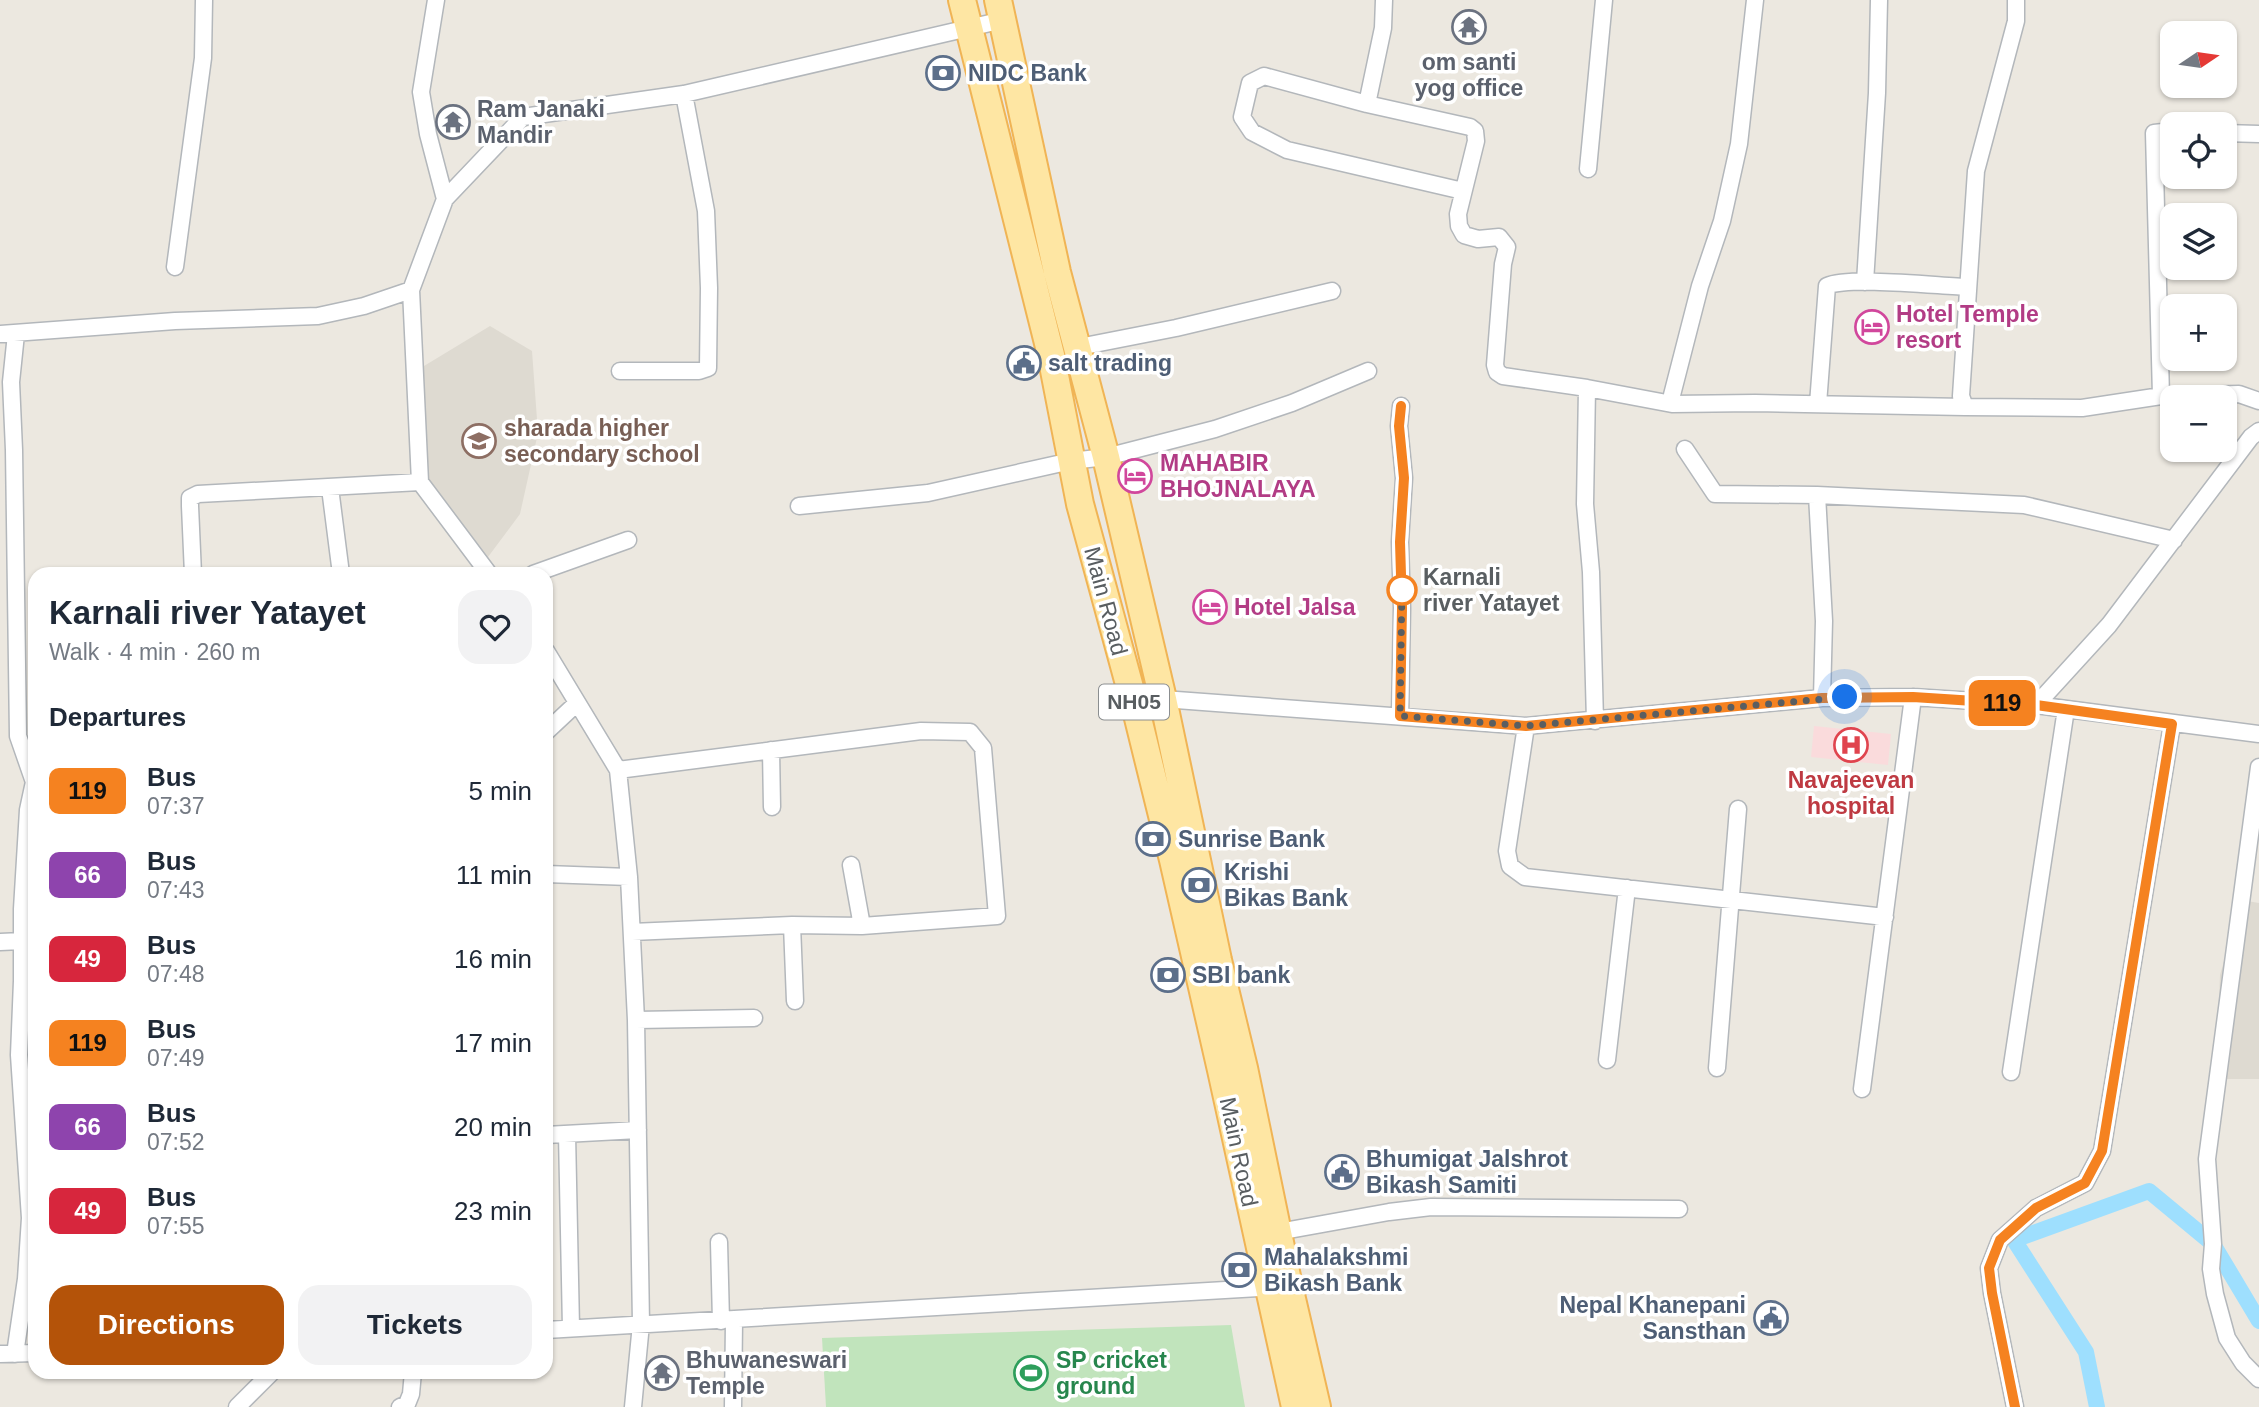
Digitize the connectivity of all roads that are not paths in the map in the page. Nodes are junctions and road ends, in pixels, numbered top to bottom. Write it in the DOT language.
graph roads {
  1 [pos="204,0"];
  2 [pos="436,0"];
  3 [pos="962,0"];
  4 [pos="1384,0"];
  5 [pos="1604,0"];
  6 [pos="1755,0"];
  7 [pos="1879,0"];
  8 [pos="2016,0"];
  9 [pos="1000,10"];
  10 [pos="968,29"];
  11 [pos="684,94"];
  12 [pos="1367,104"];
  13 [pos="2160,132"];
  14 [pos="2237,134"];
  15 [pos="2259,134"];
  16 [pos="1588,169"];
  17 [pos="1463,191"];
  18 [pos="445,199"];
  19 [pos="175,267"];
  20 [pos="1045,274"];
  21 [pos="1864,282"];
  22 [pos="1968,287"];
  23 [pos="411,290"];
  24 [pos="1332,291"];
  25 [pos="8,334"];
  26 [pos="1079,347"];
  27 [pos="620,371"];
  28 [pos="1368,371"];
  29 [pos="2161,385"];
  30 [pos="1587,388"];
  31 [pos="2237,394"];
  32 [pos="2160,396"];
  33 [pos="2259,401"];
  34 [pos="1672,404"];
  35 [pos="1818,404"];
  36 [pos="1401,406"];
  37 [pos="1965,407"];
  38 [pos="2259,431"];
  39 [pos="1685,449"];
  40 [pos="1106,457"];
  41 [pos="1071,461"];
  42 [pos="420,482"];
  43 [pos="330,488"];
  44 [pos="1817,495"];
  45 [pos="799,506"];
  46 [pos="628,540"];
  47 [pos="2174,540"];
  48 [pos="193,567"];
  49 [pos="340,567"];
  50 [pos="484,567"];
  51 [pos="553,567"];
  52 [pos="553,663"];
  53 [pos="1913,697"];
  54 [pos="1822,698"];
  55 [pos="1163,699"];
  56 [pos="576,703"];
  57 [pos="2036,705"];
  58 [pos="1135,706"];
  59 [pos="2066,709"];
  60 [pos="1400,716"];
  61 [pos="1595,721"];
  62 [pos="2172,724"];
  63 [pos="553,725"];
  64 [pos="1526,726"];
  65 [pos="2259,734"];
  66 [pos="771,750"];
  67 [pos="28,765"];
  68 [pos="2259,767"];
  69 [pos="618,770"];
  70 [pos="772,807"];
  71 [pos="1738,809"];
  72 [pos="28,810"];
  73 [pos="851,865"];
  74 [pos="553,874"];
  75 [pos="629,877"];
  76 [pos="1627,888"];
  77 [pos="1731,899"];
  78 [pos="1885,917"];
  79 [pos="792,925"];
  80 [pos="862,926"];
  81 [pos="632,932"];
  82 [pos="22,941"];
  83 [pos="0,942"];
  84 [pos="1207,962"];
  85 [pos="28,1000"];
  86 [pos="795,1001"];
  87 [pos="754,1018"];
  88 [pos="636,1020"];
  89 [pos="1607,1060"];
  90 [pos="1717,1068"];
  91 [pos="2011,1072"];
  92 [pos="1862,1089"];
  93 [pos="638,1130"];
  94 [pos="567,1134"];
  95 [pos="553,1135"];
  96 [pos="28,1188"];
  97 [pos="1679,1209"];
  98 [pos="1278,1232"];
  99 [pos="719,1242"];
  100 [pos="28,1248"];
  101 [pos="1278,1287"];
  102 [pos="727,1321"];
  103 [pos="640,1324"];
  104 [pos="571,1328"];
  105 [pos="553,1330"];
  106 [pos="28,1353"];
  107 [pos="8,1354"];
  108 [pos="265,1379"];
  109 [pos="412,1379"];
  110 [pos="2259,1379"];
  111 [pos="237,1407"];
  112 [pos="400,1407"];
  113 [pos="633,1407"];
  114 [pos="733,1407"];
  115 [pos="1295,1407"];
  116 [pos="1317,1407"];
  117 [pos="2015,1407"];
  1 -- 19 [label="street"];
  2 -- 18 [label="street"];
  3 -- 10 [label="main road, Main Road / NH05"];
  4 -- 12 [label="street"];
  5 -- 16 [label="street"];
  6 -- 34 [label="street"];
  7 -- 21 [label="street"];
  8 -- 22 [label="street"];
  9 -- 10 [label="street"];
  9 -- 20 [label="main road, Main Road / NH05"];
  10 -- 11 [label="street"];
  10 -- 20 [label="main road, Main Road / NH05"];
  11 -- 18 [label="street"];
  11 -- 27 [label="street"];
  12 -- 17 [label="street"];
  12 -- 17 [label="street"];
  13 -- 29 [label="street"];
  14 -- 15 [label="street"];
  17 -- 30 [label="street"];
  18 -- 23 [label="street"];
  20 -- 26 [label="main road, Main Road / NH05"];
  20 -- 41 [label="main road, Main Road / NH05"];
  21 -- 22 [label="street"];
  21 -- 35 [label="street"];
  22 -- 37 [label="street"];
  23 -- 25 [label="street"];
  23 -- 42 [label="street"];
  24 -- 26 [label="street"];
  25 -- 67 [label="street"];
  26 -- 40 [label="main road, Main Road / NH05"];
  28 -- 40 [label="street"];
  30 -- 34 [label="street"];
  30 -- 61 [label="street"];
  31 -- 33 [label="street"];
  32 -- 37 [label="street"];
  34 -- 35 [label="street"];
  35 -- 37 [label="street"];
  36 -- 60 [label="street"];
  38 -- 47 [label="street"];
  39 -- 44 [label="street"];
  40 -- 41 [label="street"];
  40 -- 55 [label="main road, Main Road / NH05"];
  41 -- 45 [label="street"];
  41 -- 58 [label="main road, Main Road / NH05"];
  42 -- 43 [label="street"];
  42 -- 50 [label="street"];
  43 -- 48 [label="street"];
  43 -- 49 [label="street"];
  44 -- 47 [label="street"];
  44 -- 54 [label="street"];
  46 -- 51 [label="street"];
  47 -- 57 [label="street"];
  52 -- 56 [label="street"];
  53 -- 54 [label="street"];
  53 -- 57 [label="street"];
  53 -- 78 [label="street"];
  54 -- 61 [label="street"];
  55 -- 58 [label="street"];
  55 -- 60 [label="street"];
  55 -- 84 [label="main road, Main Road / NH05"];
  56 -- 63 [label="street"];
  56 -- 69 [label="street"];
  57 -- 59 [label="street"];
  58 -- 84 [label="main road, Main Road / NH05"];
  59 -- 62 [label="street"];
  59 -- 91 [label="street"];
  60 -- 64 [label="street"];
  61 -- 64 [label="street"];
  62 -- 65 [label="street"];
  62 -- 117 [label="street"];
  64 -- 76 [label="street"];
  66 -- 69 [label="street"];
  66 -- 70 [label="street"];
  66 -- 80 [label="street"];
  68 -- 110 [label="street"];
  69 -- 75 [label="street"];
  71 -- 77 [label="street"];
  72 -- 82 [label="street"];
  73 -- 80 [label="street"];
  74 -- 75 [label="street"];
  75 -- 81 [label="street"];
  76 -- 77 [label="street"];
  76 -- 89 [label="street"];
  77 -- 78 [label="street"];
  77 -- 90 [label="street"];
  78 -- 92 [label="street"];
  79 -- 80 [label="street"];
  79 -- 81 [label="street"];
  79 -- 86 [label="street"];
  81 -- 88 [label="street"];
  82 -- 83 [label="street"];
  82 -- 85 [label="street"];
  84 -- 98 [label="main road, Main Road / NH05"];
  84 -- 101 [label="main road, Main Road / NH05"];
  85 -- 96 [label="street"];
  87 -- 88 [label="street"];
  88 -- 93 [label="street"];
  93 -- 94 [label="street"];
  93 -- 103 [label="street"];
  94 -- 95 [label="street"];
  94 -- 104 [label="street"];
  97 -- 98 [label="street"];
  98 -- 101 [label="main road, Main Road / NH05"];
  99 -- 102 [label="street"];
  100 -- 107 [label="street"];
  101 -- 102 [label="street"];
  101 -- 115 [label="main road, Main Road / NH05"];
  101 -- 116 [label="main road, Main Road / NH05"];
  102 -- 103 [label="street"];
  102 -- 114 [label="street"];
  103 -- 104 [label="street"];
  103 -- 113 [label="street"];
  104 -- 105 [label="street"];
  106 -- 107 [label="street"];
  108 -- 111 [label="street"];
  109 -- 112 [label="street"];
}
